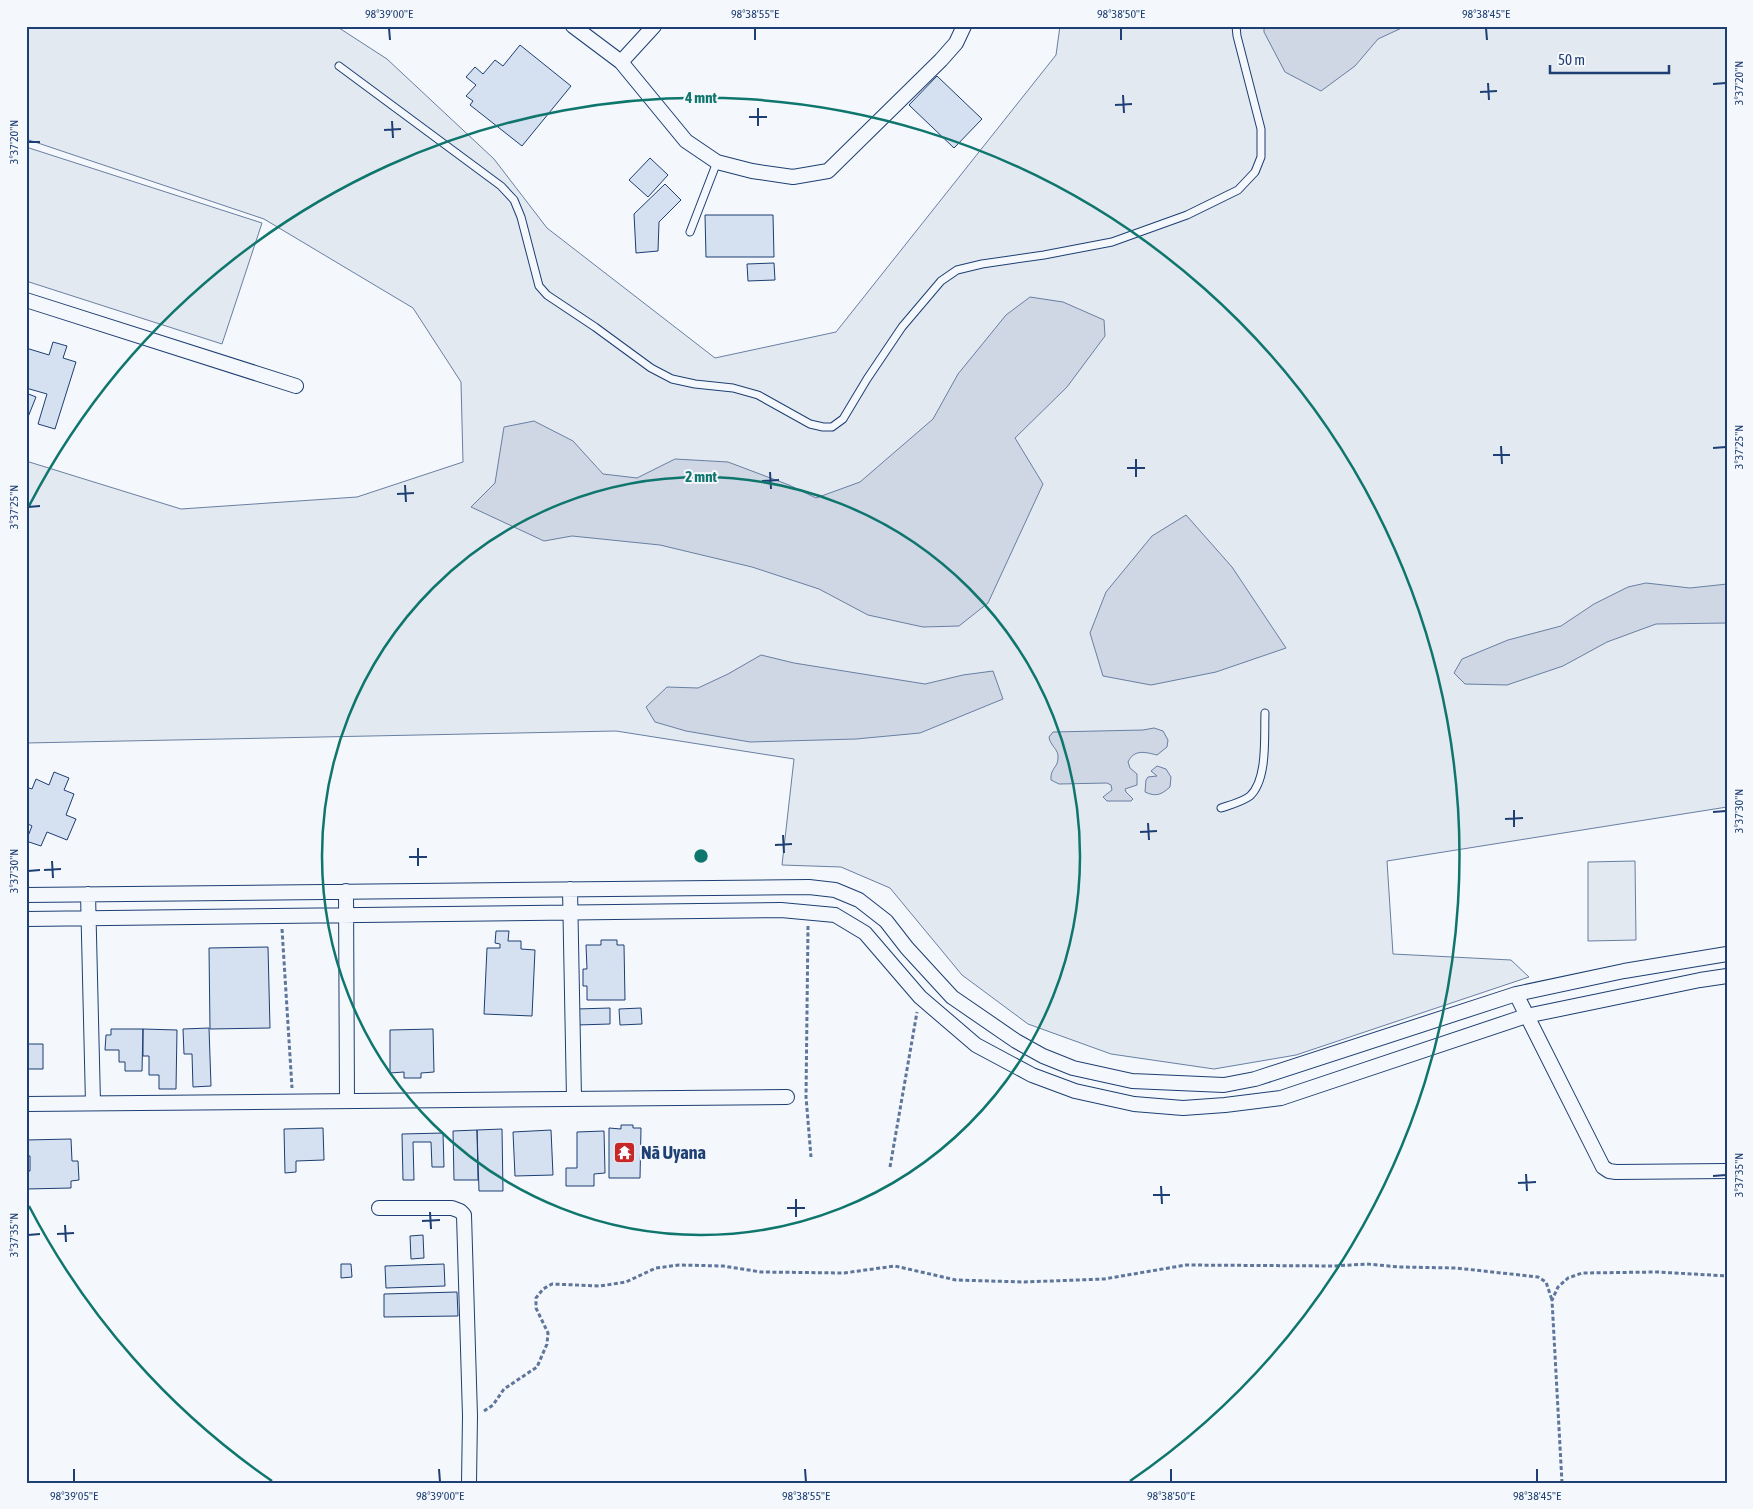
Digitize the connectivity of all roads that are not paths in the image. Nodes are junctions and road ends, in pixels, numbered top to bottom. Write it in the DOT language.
graph roads {
  1 [pos="573,26"];
  2 [pos="654,26"];
  3 [pos="964,26"];
  4 [pos="1236,26"];
  5 [pos="621,62"];
  6 [pos="339,66"];
  7 [pos="717,162"];
  8 [pos="690,232"];
  9 [pos="26,300"];
  10 [pos="296,386"];
  11 [pos="1265,713"];
  12 [pos="1221,808"];
  13 [pos="570,889"];
  14 [pos="346,892"];
  15 [pos="88,894"];
  16 [pos="26,895"];
  17 [pos="570,912"];
  18 [pos="346,915"];
  19 [pos="88,918"];
  20 [pos="26,919"];
  21 [pos="1727,954"];
  22 [pos="1727,976"];
  23 [pos="1516,994"];
  24 [pos="1526,1016"];
  25 [pos="787,1097"];
  26 [pos="574,1098"];
  27 [pos="347,1101"];
  28 [pos="93,1103"];
  29 [pos="26,1104"];
  30 [pos="1727,1171"];
  31 [pos="379,1208"];
  32 [pos="469,1483"];
  1 -- 5 [label="street"];
  2 -- 5 [label="street"];
  3 -- 7 [label="street"];
  4 -- 6 [label="lane"];
  5 -- 7 [label="street"];
  7 -- 8 [label="lane"];
  9 -- 10 [label="street"];
  11 -- 12 [label="lane"];
  13 -- 14 [label="street"];
  13 -- 17 [label="street"];
  13 -- 23 [label="street"];
  14 -- 15 [label="street"];
  14 -- 18 [label="street"];
  15 -- 16 [label="street"];
  15 -- 19 [label="street"];
  17 -- 18 [label="street"];
  17 -- 24 [label="street"];
  17 -- 26 [label="street"];
  18 -- 19 [label="street"];
  18 -- 27 [label="street"];
  19 -- 20 [label="street"];
  19 -- 28 [label="street"];
  21 -- 23 [label="street"];
  22 -- 24 [label="street"];
  23 -- 24 [label="street"];
  24 -- 30 [label="street"];
  25 -- 26 [label="street"];
  26 -- 27 [label="street"];
  27 -- 28 [label="street"];
  28 -- 29 [label="street"];
  31 -- 32 [label="street"];
}
